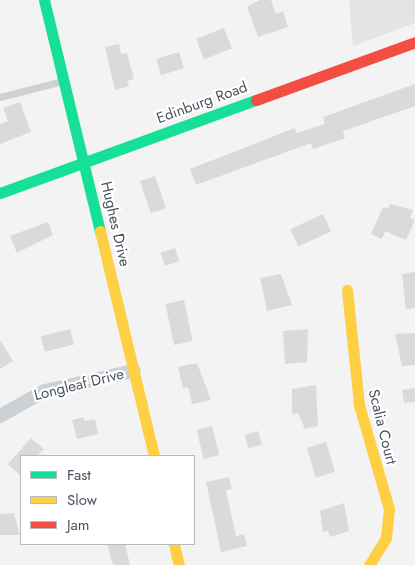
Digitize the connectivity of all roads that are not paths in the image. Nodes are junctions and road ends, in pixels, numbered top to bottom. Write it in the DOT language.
graph roads {
  1 [pos="44,0"];
  2 [pos="415,42"];
  3 [pos="64,81"];
  4 [pos="0,97"];
  5 [pos="84,162"];
  6 [pos="0,193"];
  7 [pos="347,290"];
  8 [pos="134,371"];
  9 [pos="0,416"];
  10 [pos="154,455"];
  11 [pos="174,545"];
  12 [pos="372,564"];
  13 [pos="179,565"];
  1 -- 3 [label="street, Hughes Drive"];
  2 -- 5 [label="street, Edinburg Road"];
  3 -- 4 [label="lane"];
  3 -- 5 [label="street, Hughes Drive"];
  5 -- 6 [label="street, Edinburg Road"];
  5 -- 8 [label="street, Hughes Drive"];
  7 -- 12 [label="street, Scalia Court"];
  8 -- 9 [label="street, Longleaf Drive"];
  8 -- 10 [label="street, Hughes Drive"];
  11 -- 13 [label="street"];
}
